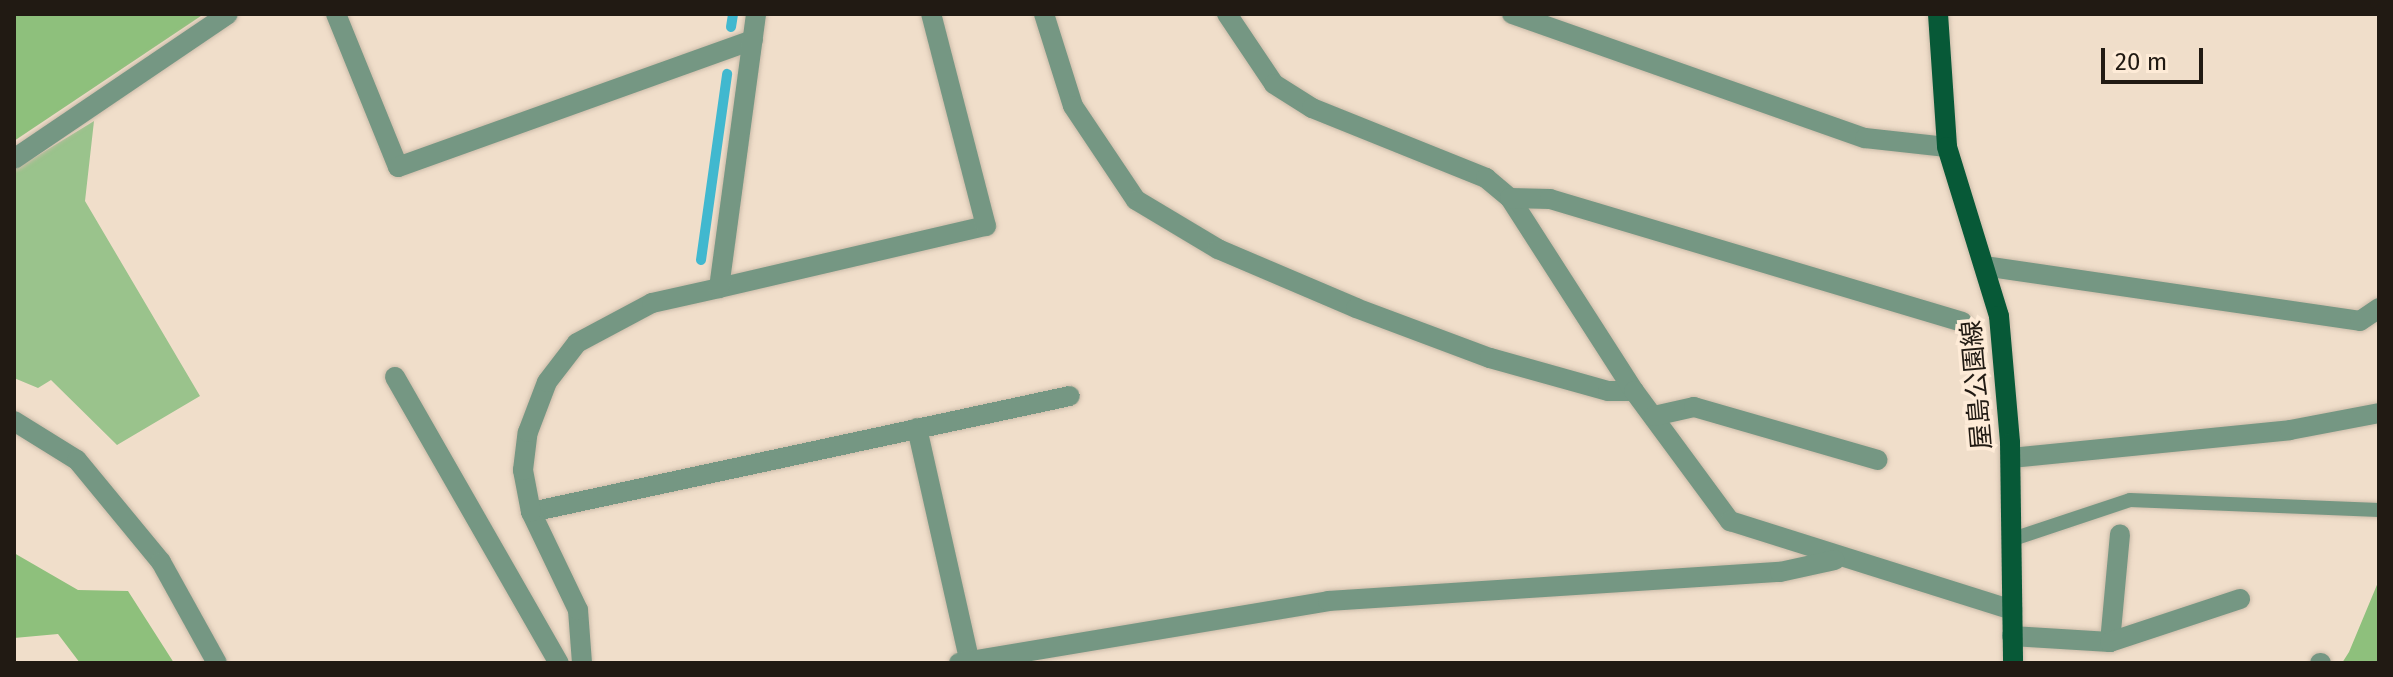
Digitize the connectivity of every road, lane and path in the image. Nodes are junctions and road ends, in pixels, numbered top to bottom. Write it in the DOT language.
graph roads {
  1 [pos="228,14"];
  2 [pos="241,14"];
  3 [pos="336,14"];
  4 [pos="756,14"];
  5 [pos="931,14"];
  6 [pos="1044,14"];
  7 [pos="1227,14"];
  8 [pos="1512,14"];
  9 [pos="1938,14"];
  10 [pos="753,40"];
  11 [pos="1947,147"];
  12 [pos="14,159"];
  13 [pos="1510,198"];
  14 [pos="1984,266"];
  15 [pos="719,288"];
  16 [pos="2379,308"];
  17 [pos="1962,322"];
  18 [pos="395,377"];
  19 [pos="1634,391"];
  20 [pos="1070,396"];
  21 [pos="2379,413"];
  22 [pos="1654,416"];
  23 [pos="14,421"];
  24 [pos="917,428"];
  25 [pos="2011,458"];
  26 [pos="1878,460"];
  27 [pos="2379,510"];
  28 [pos="531,512"];
  29 [pos="2120,534"];
  30 [pos="2013,539"];
  31 [pos="1835,560"];
  32 [pos="2240,599"];
  33 [pos="2012,610"];
  34 [pos="2012,636"];
  35 [pos="2110,642"];
  36 [pos="966,662"];
  37 [pos="217,663"];
  38 [pos="559,663"];
  39 [pos="582,663"];
  40 [pos="2013,663"];
  1 -- 2 [label="street"];
  1 -- 12 [label="street"];
  3 -- 10 [label="street"];
  4 -- 10 [label="street"];
  5 -- 15 [label="street"];
  6 -- 19 [label="street"];
  7 -- 13 [label="street"];
  8 -- 11 [label="street"];
  9 -- 11 [label="main road, 屋島公園線"];
  10 -- 15 [label="street"];
  11 -- 14 [label="main road, 屋島公園線"];
  13 -- 17 [label="street"];
  13 -- 19 [label="street"];
  14 -- 16 [label="street"];
  14 -- 25 [label="main road, 屋島公園線"];
  15 -- 28 [label="street"];
  18 -- 38 [label="street"];
  19 -- 22 [label="street"];
  20 -- 24 [label="street"];
  21 -- 25 [label="street"];
  22 -- 26 [label="street"];
  22 -- 31 [label="street"];
  23 -- 37 [label="street"];
  24 -- 28 [label="street"];
  24 -- 36 [label="street"];
  25 -- 30 [label="main road, 屋島公園線"];
  27 -- 30 [label="lane"];
  28 -- 39 [label="street"];
  29 -- 35 [label="street"];
  30 -- 33 [label="main road, 屋島公園線"];
  31 -- 33 [label="street"];
  31 -- 36 [label="street"];
  32 -- 35 [label="street"];
  33 -- 34 [label="main road, 屋島公園線"];
  34 -- 35 [label="street"];
  34 -- 40 [label="main road, 屋島公園線"];
}
